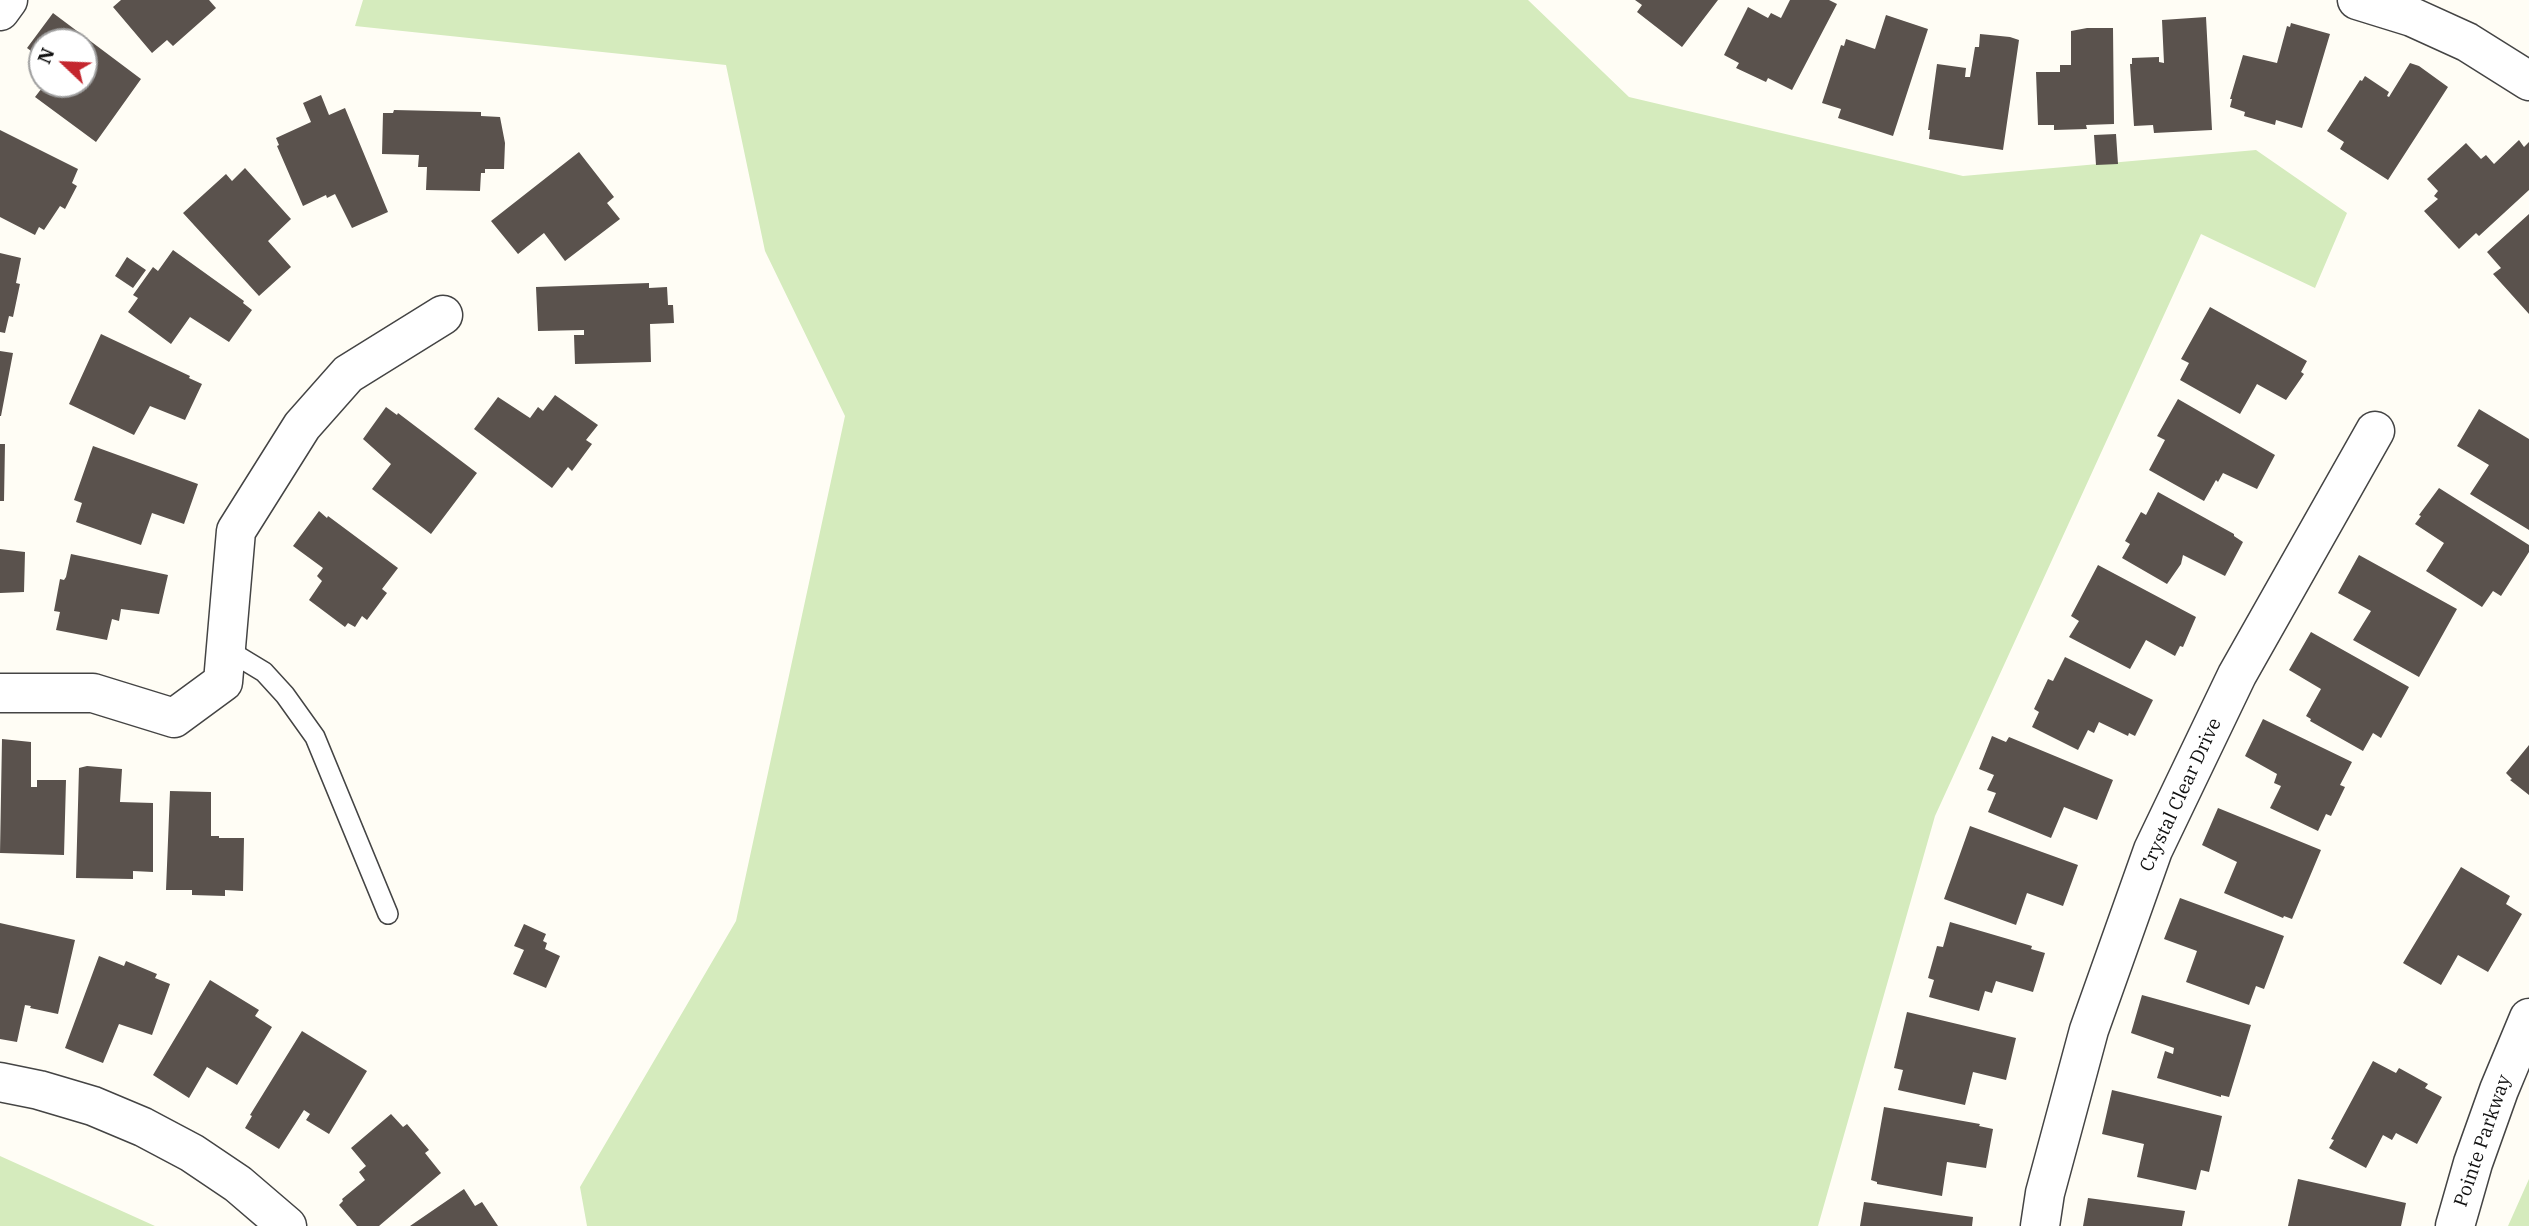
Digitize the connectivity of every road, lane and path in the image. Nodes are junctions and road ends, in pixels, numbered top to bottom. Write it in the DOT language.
graph roads {
  1 [pos="8,0"];
  2 [pos="2357,0"];
  3 [pos="0,11"];
  4 [pos="2529,81"];
  5 [pos="443,315"];
  6 [pos="2375,431"];
  7 [pos="226,649"];
  8 [pos="0,693"];
  9 [pos="388,914"];
  10 [pos="2529,1018"];
  11 [pos="0,1082"];
  12 [pos="287,1226"];
  13 [pos="2040,1226"];
  14 [pos="2455,1226"];
  1 -- 3 [label="street"];
  2 -- 4 [label="street"];
  5 -- 7 [label="street"];
  6 -- 13 [label="street, Crystal Clear Drive"];
  7 -- 8 [label="street"];
  7 -- 9 [label="lane"];
  10 -- 14 [label="street, Pointe Parkway"];
  11 -- 12 [label="street"];
}
